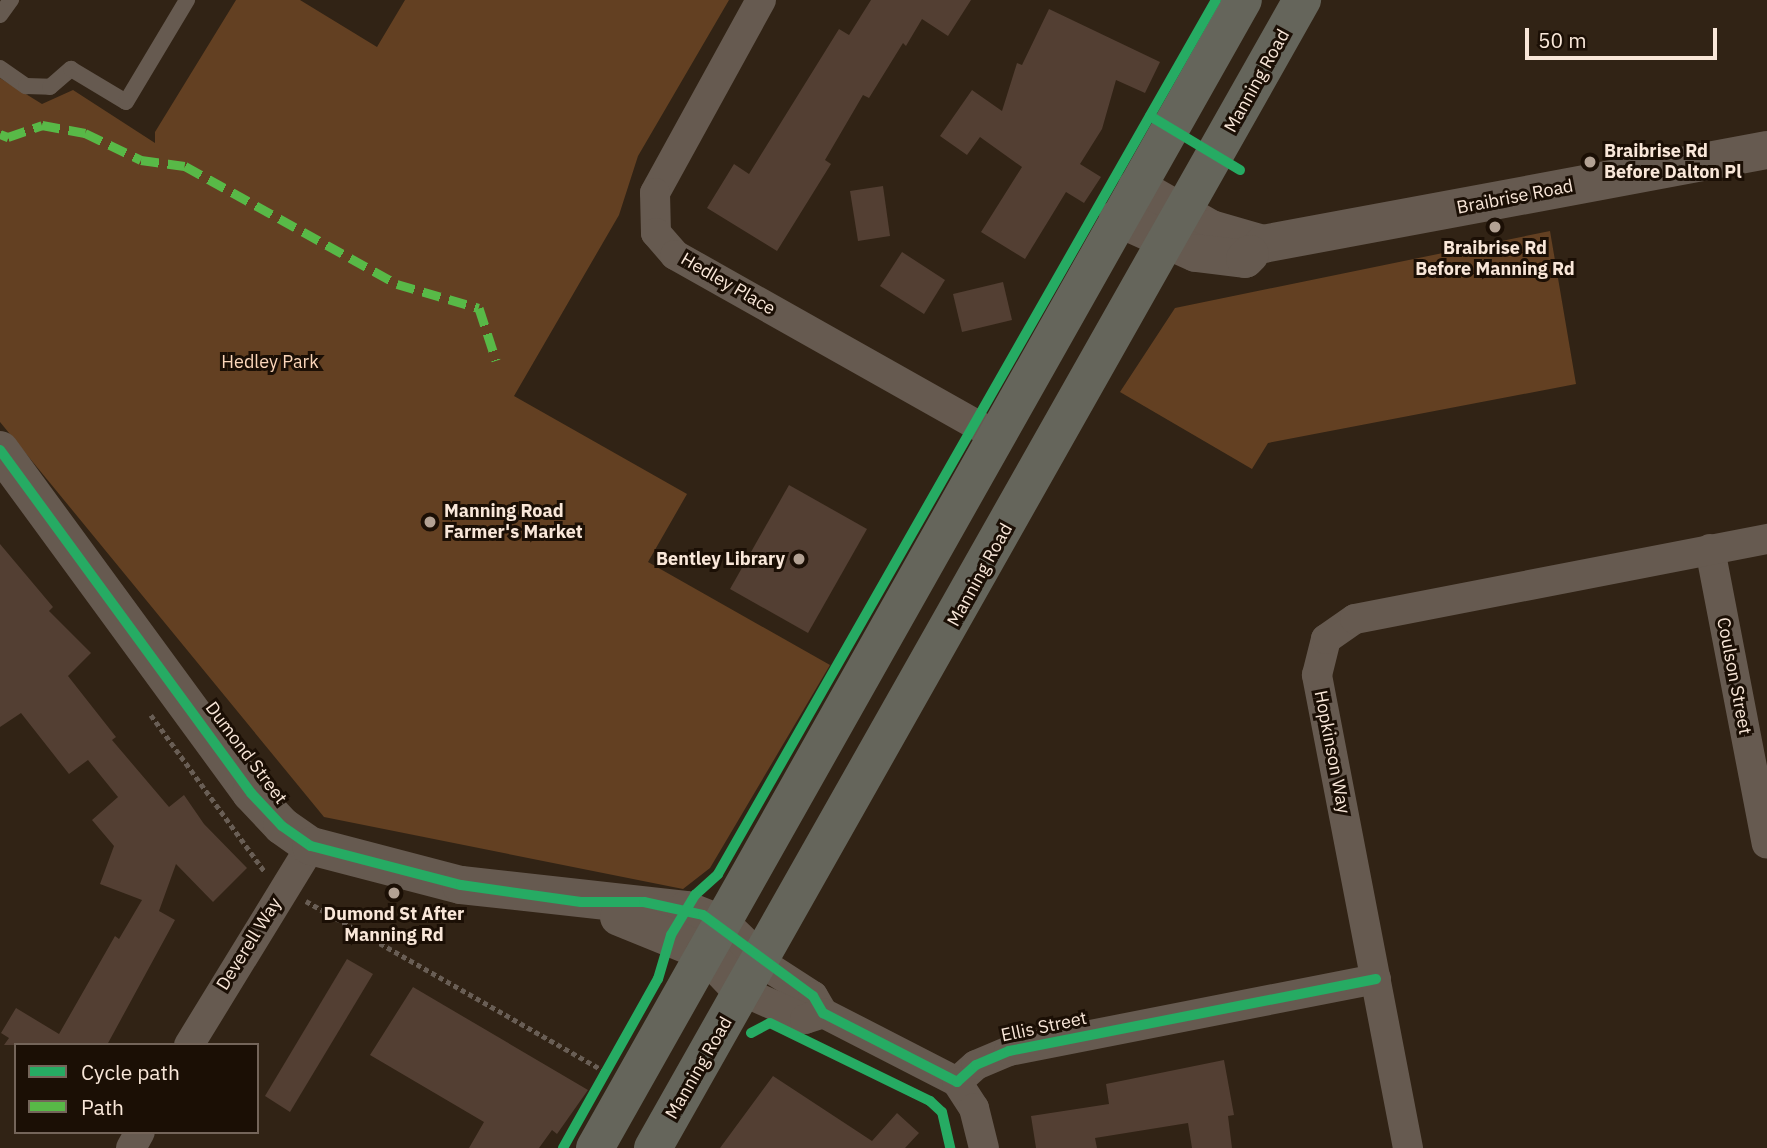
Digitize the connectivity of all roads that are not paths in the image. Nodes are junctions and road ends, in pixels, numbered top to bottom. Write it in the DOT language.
graph roads {
  1 [pos="11,0"];
  2 [pos="187,0"];
  3 [pos="761,0"];
  4 [pos="1243,0"];
  5 [pos="1302,0"];
  6 [pos="0,15"];
  7 [pos="0,68"];
  8 [pos="1767,150"];
  9 [pos="1128,202"];
  10 [pos="1176,226"];
  11 [pos="996,436"];
  12 [pos="0,450"];
  13 [pos="1767,538"];
  14 [pos="1710,549"];
  15 [pos="1767,844"];
  16 [pos="311,846"];
  17 [pos="713,938"];
  18 [pos="751,976"];
  19 [pos="1376,979"];
  20 [pos="191,1043"];
  21 [pos="957,1082"];
  22 [pos="595,1148"];
  23 [pos="653,1148"];
  24 [pos="984,1148"];
  25 [pos="1408,1148"];
  1 -- 6 [label="lane"];
  2 -- 7 [label="lane"];
  3 -- 11 [label="street, Hedley Place"];
  4 -- 9 [label="main road"];
  5 -- 10 [label="main road, Manning Road"];
  8 -- 10 [label="street, Braibrise Road"];
  9 -- 10 [label="street, Braibrise Road"];
  9 -- 11 [label="main road"];
  10 -- 18 [label="main road, Manning Road"];
  11 -- 17 [label="main road"];
  12 -- 16 [label="street, Dumond Street"];
  13 -- 14 [label="street, Hopkinson Way"];
  14 -- 15 [label="street, Coulson Street"];
  14 -- 19 [label="street, Hopkinson Way"];
  16 -- 17 [label="street, Dumond Street"];
  16 -- 20 [label="street, Deverell Way"];
  17 -- 18 [label="street"];
  17 -- 22 [label="main road"];
  18 -- 21 [label="street"];
  18 -- 23 [label="main road, Manning Road"];
  19 -- 21 [label="street, Ellis Street"];
  19 -- 25 [label="street, Hopkinson Way"];
  21 -- 24 [label="street"];
}
